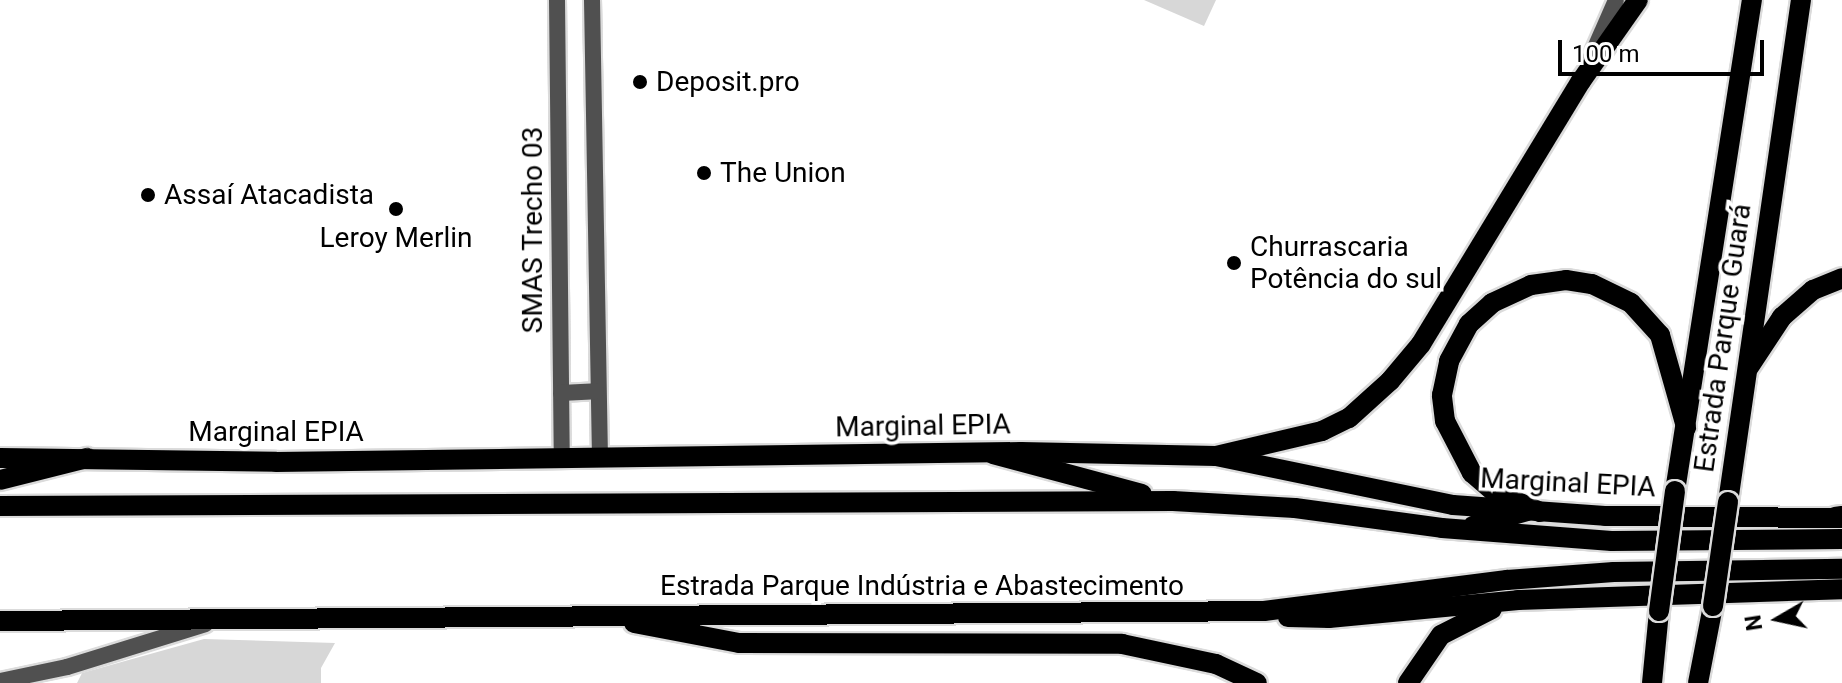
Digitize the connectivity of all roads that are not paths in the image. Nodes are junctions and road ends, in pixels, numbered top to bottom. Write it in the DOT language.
graph roads {
  1 [pos="557,0"];
  2 [pos="592,0"];
  3 [pos="1616,0"];
  4 [pos="1638,0"];
  5 [pos="1752,0"];
  6 [pos="1801,0"];
  7 [pos="1581,81"];
  8 [pos="1842,278"];
  9 [pos="1745,374"];
  10 [pos="596,391"];
  11 [pos="561,393"];
  12 [pos="1686,427"];
  13 [pos="993,454"];
  14 [pos="1216,456"];
  15 [pos="0,458"];
  16 [pos="87,458"];
  17 [pos="600,458"];
  18 [pos="562,459"];
  19 [pos="0,480"];
  20 [pos="1173,501"];
  21 [pos="0,506"];
  22 [pos="1534,512"];
  23 [pos="1840,517"];
  24 [pos="1460,529"];
  25 [pos="1842,539"];
  26 [pos="1842,569"];
  27 [pos="1838,590"];
  28 [pos="1518,600"];
  29 [pos="1264,611"];
  30 [pos="607,617"];
  31 [pos="218,620"];
  32 [pos="0,621"];
  33 [pos="0,681"];
  34 [pos="1257,683"];
  35 [pos="1408,683"];
  36 [pos="1652,683"];
  37 [pos="1698,683"];
  1 -- 11 [label="street, SMAS Trecho 03"];
  2 -- 10 [label="street"];
  3 -- 7 [label="street"];
  4 -- 7 [label="main road"];
  5 -- 12 [label="main road, Estrada Parque Guará"];
  6 -- 9 [label="main road, Estrada Parque Guará"];
  7 -- 14 [label="main road"];
  8 -- 9 [label="main road"];
  9 -- 37 [label="main road, Estrada Parque Guará, bridge"];
  10 -- 11 [label="street"];
  10 -- 17 [label="street"];
  11 -- 18 [label="street, SMAS Trecho 03"];
  12 -- 22 [label="main road"];
  12 -- 36 [label="main road, Estrada Parque Guará, bridge"];
  13 -- 14 [label="main road, Marginal EPIA"];
  13 -- 17 [label="main road, Marginal EPIA"];
  13 -- 20 [label="main road"];
  14 -- 22 [label="main road, Marginal EPIA"];
  15 -- 16 [label="main road, Marginal EPIA"];
  16 -- 18 [label="main road, Marginal EPIA"];
  16 -- 19 [label="main road"];
  17 -- 18 [label="main road, Marginal EPIA"];
  20 -- 21 [label="main road"];
  20 -- 24 [label="main road"];
  22 -- 23 [label="main road, Marginal EPIA"];
  22 -- 24 [label="main road"];
  24 -- 25 [label="main road"];
  26 -- 29 [label="main road, Estrada Parque Indústria e Abastecimento"];
  27 -- 28 [label="main road"];
  28 -- 29 [label="main road"];
  28 -- 35 [label="main road"];
  29 -- 30 [label="main road, Estrada Parque Indústria e Abastecimento"];
  30 -- 31 [label="main road, Estrada Parque Indústria e Abastecimento"];
  30 -- 34 [label="main road"];
  31 -- 32 [label="main road, Estrada Parque Indústria e Abastecimento"];
  31 -- 33 [label="street"];
}
